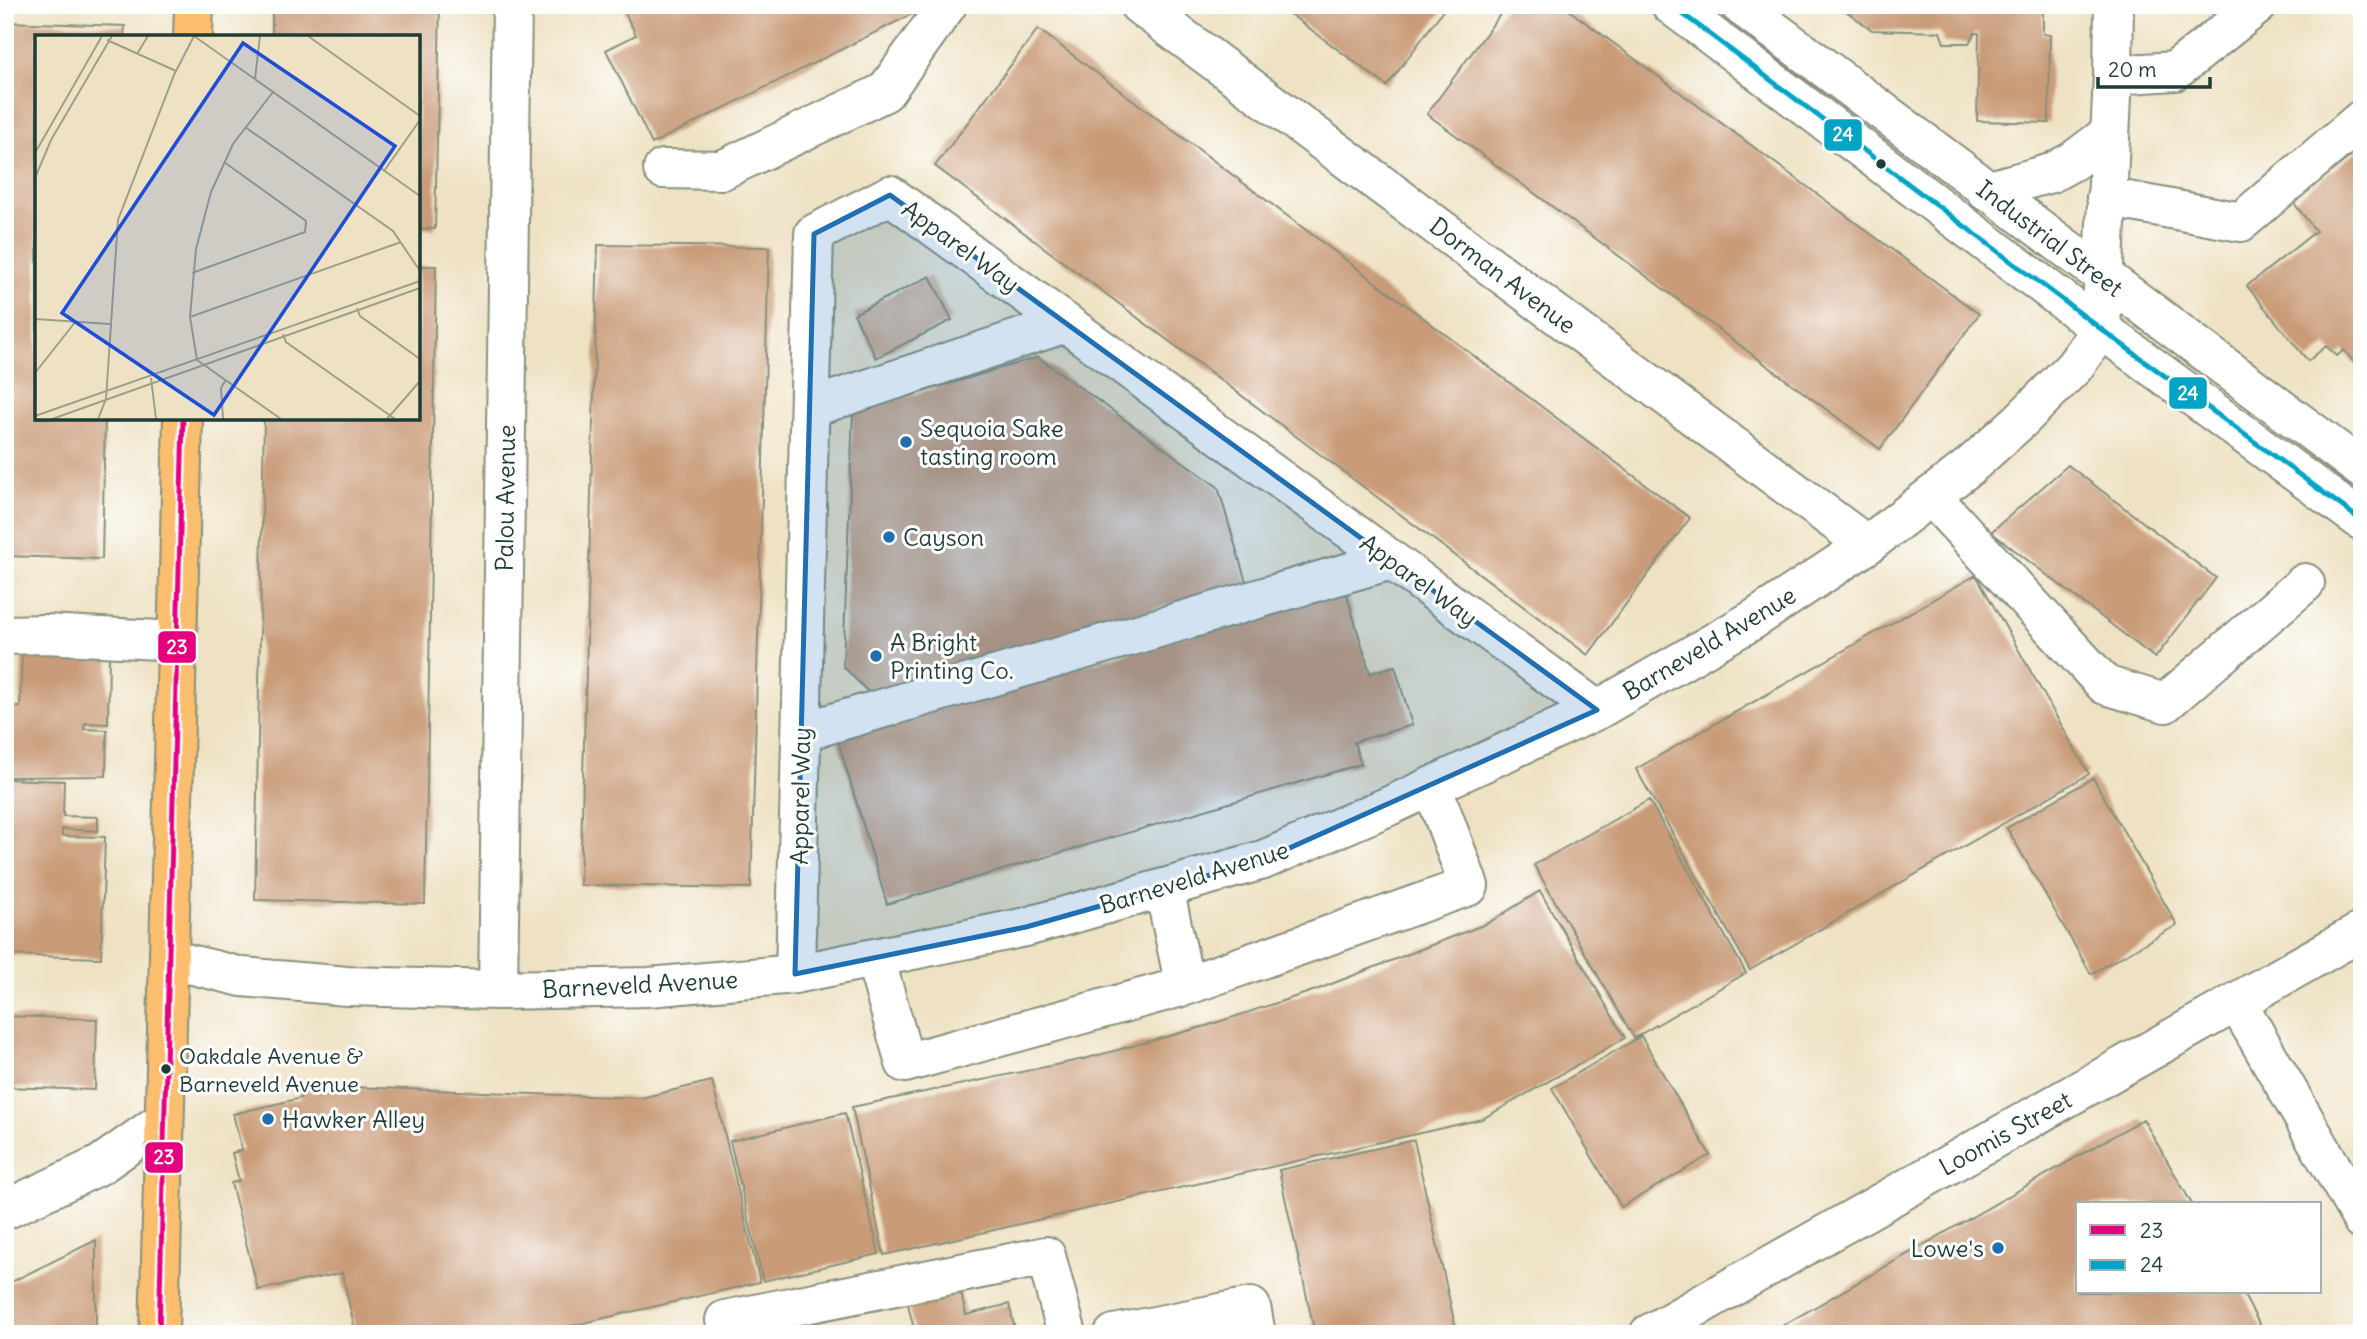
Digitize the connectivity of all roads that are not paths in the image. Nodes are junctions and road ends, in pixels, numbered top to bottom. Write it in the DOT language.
graph roads {
  1 [pos="194,5"];
  2 [pos="512,5"];
  3 [pos="947,5"];
  4 [pos="1139,5"];
  5 [pos="1671,5"];
  6 [pos="1740,5"];
  7 [pos="2113,5"];
  8 [pos="2258,5"];
  9 [pos="193,35"];
  10 [pos="2113,75"];
  11 [pos="2362,119"];
  12 [pos="2110,132"];
  13 [pos="663,169"];
  14 [pos="1986,191"];
  15 [pos="2106,197"];
  16 [pos="2102,277"];
  17 [pos="1066,323"];
  18 [pos="2101,329"];
  19 [pos="810,408"];
  20 [pos="183,420"];
  21 [pos="2362,469"];
  22 [pos="1931,496"];
  23 [pos="2362,521"];
  24 [pos="1867,545"];
  25 [pos="1391,560"];
  26 [pos="2305,583"];
  27 [pos="5,635"];
  28 [pos="177,641"];
  29 [pos="1597,710"];
  30 [pos="802,732"];
  31 [pos="1432,786"];
  32 [pos="1164,888"];
  33 [pos="2362,932"];
  34 [pos="875,958"];
  35 [pos="169,959"];
  36 [pos="795,974"];
  37 [pos="1185,986"];
  38 [pos="498,990"];
  39 [pos="2237,1002"];
  40 [pos="164,1120"];
  41 [pos="5,1210"];
  42 [pos="2361,1218"];
  43 [pos="159,1334"];
  44 [pos="728,1334"];
  45 [pos="1067,1334"];
  46 [pos="1114,1334"];
  47 [pos="1256,1334"];
  48 [pos="1649,1334"];
  1 -- 9 [label="main road"];
  2 -- 38 [label="street, Palou Avenue"];
  3 -- 13 [label="street"];
  4 -- 24 [label="street, Dorman Avenue"];
  5 -- 18 [label="street, Industrial Street"];
  6 -- 14 [label="street, Industrial Street"];
  7 -- 10 [label="street"];
  8 -- 10 [label="street"];
  10 -- 12 [label="street"];
  11 -- 15 [label="street"];
  12 -- 14 [label="street"];
  12 -- 15 [label="street"];
  14 -- 16 [label="street, Industrial Street"];
  15 -- 16 [label="street"];
  16 -- 18 [label="street"];
  16 -- 21 [label="street, Industrial Street"];
  17 -- 19 [label="street"];
  17 -- 19 [label="street, Apparel Way"];
  17 -- 25 [label="street, Apparel Way"];
  18 -- 22 [label="street, Barneveld Avenue"];
  18 -- 23 [label="street, Industrial Street"];
  19 -- 30 [label="street, Apparel Way"];
  20 -- 28 [label="main road"];
  22 -- 24 [label="street, Barneveld Avenue"];
  22 -- 26 [label="street"];
  24 -- 29 [label="street, Barneveld Avenue"];
  25 -- 29 [label="street, Apparel Way"];
  25 -- 30 [label="street"];
  27 -- 28 [label="street"];
  28 -- 35 [label="main road"];
  29 -- 31 [label="street, Barneveld Avenue"];
  30 -- 36 [label="street, Apparel Way"];
  31 -- 32 [label="street, Barneveld Avenue"];
  31 -- 37 [label="street"];
  32 -- 34 [label="street, Barneveld Avenue"];
  32 -- 37 [label="street"];
  33 -- 39 [label="street, Loomis Street"];
  34 -- 36 [label="street, Barneveld Avenue"];
  34 -- 37 [label="street"];
  35 -- 38 [label="street, Barneveld Avenue"];
  35 -- 40 [label="main road"];
  36 -- 38 [label="street, Barneveld Avenue"];
  39 -- 42 [label="street"];
  39 -- 48 [label="street, Loomis Street"];
  40 -- 41 [label="street"];
  40 -- 43 [label="main road"];
  44 -- 45 [label="street"];
  46 -- 47 [label="street"];
}
